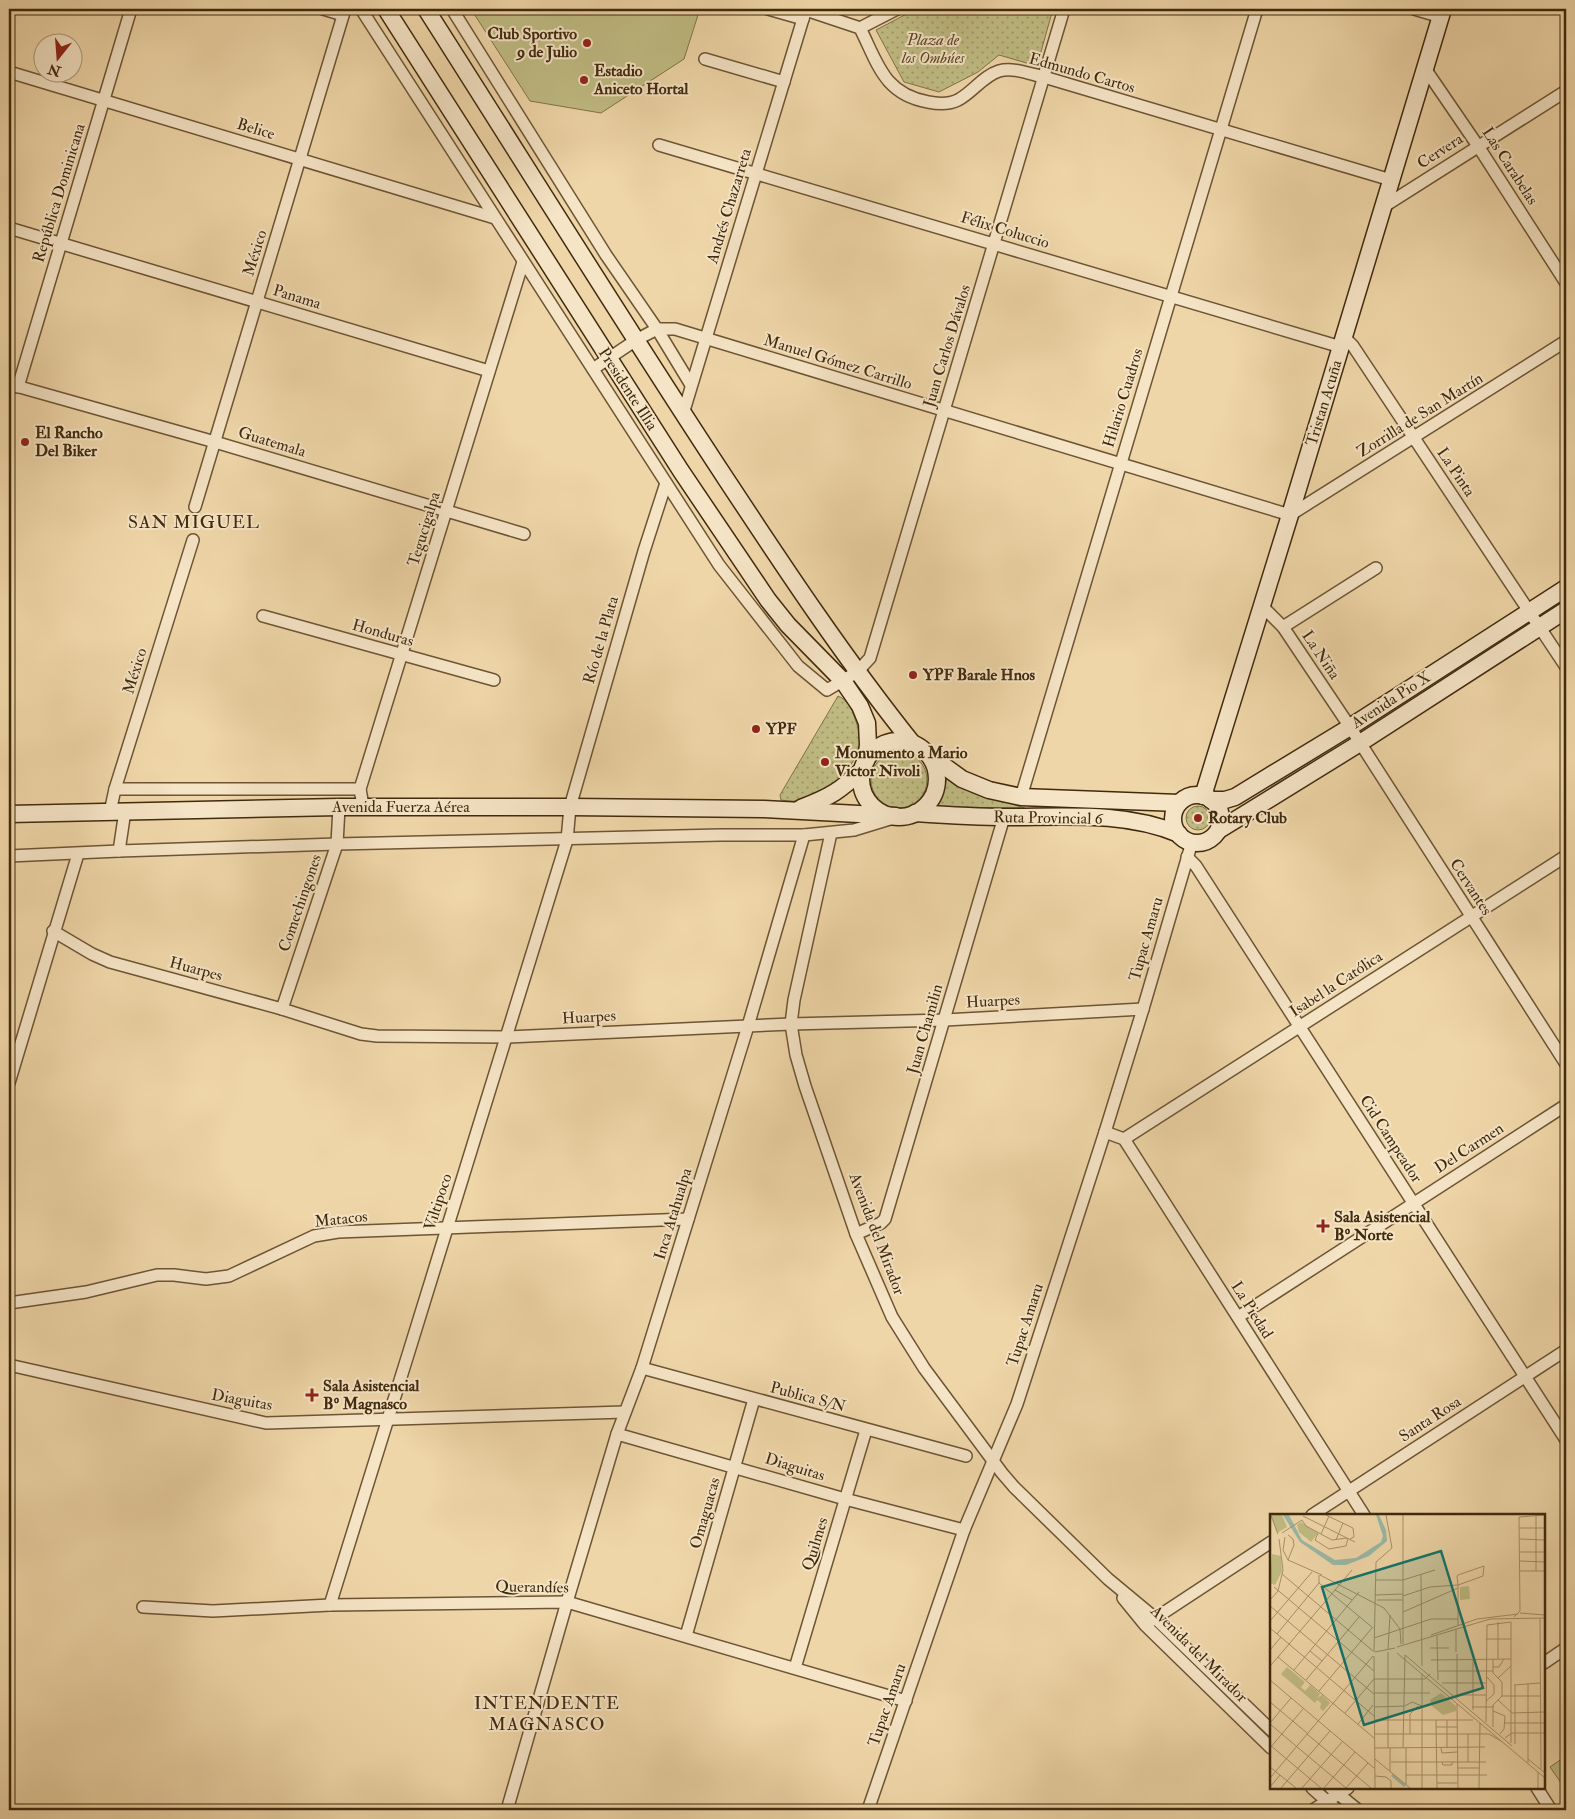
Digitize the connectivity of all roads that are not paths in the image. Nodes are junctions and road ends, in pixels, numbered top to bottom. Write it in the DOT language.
graph roads {
  1 [pos="131,9"];
  2 [pos="323,9"];
  3 [pos="361,9"];
  4 [pos="386,9"];
  5 [pos="426,9"];
  6 [pos="452,9"];
  7 [pos="768,9"];
  8 [pos="897,9"];
  9 [pos="1064,9"];
  10 [pos="1257,9"];
  11 [pos="1414,9"];
  12 [pos="344,12"];
  13 [pos="805,12"];
  14 [pos="1442,13"];
  15 [pos="860,28"];
  16 [pos="705,59"];
  17 [pos="1424,68"];
  18 [pos="9,72"];
  19 [pos="1044,78"];
  20 [pos="784,82"];
  21 [pos="1566,90"];
  22 [pos="104,100"];
  23 [pos="512,107"];
  24 [pos="495,118"];
  25 [pos="1220,130"];
  26 [pos="659,145"];
  27 [pos="1478,146"];
  28 [pos="300,159"];
  29 [pos="756,172"];
  30 [pos="1391,180"];
  31 [pos="1383,207"];
  32 [pos="495,218"];
  33 [pos="9,228"];
  34 [pos="60,244"];
  35 [pos="994,244"];
  36 [pos="523,262"];
  37 [pos="1566,283"];
  38 [pos="1170,296"];
  39 [pos="257,302"];
  40 [pos="657,329"];
  41 [pos="705,339"];
  42 [pos="636,340"];
  43 [pos="1342,342"];
  44 [pos="1566,342"];
  45 [pos="609,359"];
  46 [pos="593,370"];
  47 [pos="489,372"];
  48 [pos="13,385"];
  49 [pos="691,385"];
  50 [pos="944,412"];
  51 [pos="683,414"];
  52 [pos="1414,438"];
  53 [pos="215,442"];
  54 [pos="1120,464"];
  55 [pos="666,483"];
  56 [pos="195,506"];
  57 [pos="446,511"];
  58 [pos="1290,515"];
  59 [pos="524,534"];
  60 [pos="193,540"];
  61 [pos="1376,568"];
  62 [pos="1566,588"];
  63 [pos="1261,605"];
  64 [pos="1566,610"];
  65 [pos="1530,611"];
  66 [pos="263,616"];
  67 [pos="1283,626"];
  68 [pos="1541,626"];
  69 [pos="402,656"];
  70 [pos="1566,667"];
  71 [pos="857,672"];
  72 [pos="494,680"];
  73 [pos="843,681"];
  74 [pos="1350,727"];
  75 [pos="1360,743"];
  76 [pos="913,744"];
  77 [pos="929,755"];
  78 [pos="864,765"];
  79 [pos="115,789"];
  80 [pos="360,789"];
  81 [pos="1021,797"];
  82 [pos="1207,798"];
  83 [pos="1179,803"];
  84 [pos="363,806"];
  85 [pos="338,807"];
  86 [pos="570,807"];
  87 [pos="794,810"];
  88 [pos="118,812"];
  89 [pos="9,814"];
  90 [pos="904,815"];
  91 [pos="1004,817"];
  92 [pos="1219,830"];
  93 [pos="831,833"];
  94 [pos="804,834"];
  95 [pos="567,840"];
  96 [pos="337,844"];
  97 [pos="1186,844"];
  98 [pos="119,851"];
  99 [pos="78,854"];
  100 [pos="9,856"];
  101 [pos="1566,856"];
  102 [pos="1471,916"];
  103 [pos="54,931"];
  104 [pos="282,1009"];
  105 [pos="1143,1009"];
  106 [pos="945,1020"];
  107 [pos="791,1024"];
  108 [pos="748,1026"];
  109 [pos="1300,1027"];
  110 [pos="508,1037"];
  111 [pos="1566,1064"];
  112 [pos="9,1083"];
  113 [pos="1566,1105"];
  114 [pos="1105,1132"];
  115 [pos="1124,1139"];
  116 [pos="1414,1203"];
  117 [pos="688,1220"];
  118 [pos="446,1230"];
  119 [pos="856,1234"];
  120 [pos="9,1303"];
  121 [pos="1238,1317"];
  122 [pos="1566,1350"];
  123 [pos="9,1364"];
  124 [pos="642,1368"];
  125 [pos="1526,1377"];
  126 [pos="754,1399"];
  127 [pos="625,1412"];
  128 [pos="387,1421"];
  129 [pos="866,1430"];
  130 [pos="618,1434"];
  131 [pos="1566,1440"];
  132 [pos="966,1456"];
  133 [pos="993,1461"];
  134 [pos="735,1466"];
  135 [pos="1348,1492"];
  136 [pos="845,1499"];
  137 [pos="1314,1514"];
  138 [pos="1363,1514"];
  139 [pos="964,1530"];
  140 [pos="1269,1548"];
  141 [pos="1108,1579"];
  142 [pos="566,1602"];
  143 [pos="330,1605"];
  144 [pos="143,1607"];
  145 [pos="1156,1618"];
  146 [pos="1145,1625"];
  147 [pos="686,1636"];
  148 [pos="1566,1648"];
  149 [pos="1545,1662"];
  150 [pos="795,1668"];
  151 [pos="906,1701"];
  152 [pos="1270,1729"];
  153 [pos="1270,1747"];
  154 [pos="1313,1789"];
  155 [pos="1538,1789"];
  156 [pos="1334,1791"];
  157 [pos="1326,1802"];
  158 [pos="507,1810"];
  159 [pos="868,1810"];
  160 [pos="1313,1810"];
  161 [pos="1338,1810"];
  162 [pos="1358,1810"];
  163 [pos="1551,1810"];
  1 -- 22 [label="street, República Dominicana"];
  2 -- 12 [label="street"];
  3 -- 32 [label="street"];
  4 -- 45 [label="main road, Presidente Illia"];
  5 -- 24 [label="main road, Presidente Illia"];
  6 -- 23 [label="street"];
  7 -- 13 [label="street"];
  8 -- 15 [label="street"];
  9 -- 19 [label="street, Juan Carlos Dávalos"];
  10 -- 25 [label="street, Hilario Cuadros"];
  11 -- 14 [label="street"];
  12 -- 28 [label="street, México"];
  13 -- 15 [label="street"];
  13 -- 20 [label="street, Andrés Chazarreta"];
  14 -- 17 [label="main road, Tristan Acuña"];
  15 -- 19 [label="street, Edmundo Cartos"];
  16 -- 20 [label="street"];
  17 -- 27 [label="street, Las Carabelas"];
  17 -- 30 [label="main road, Tristan Acuña"];
  18 -- 22 [label="street, Belice"];
  19 -- 25 [label="street, Edmundo Cartos"];
  19 -- 35 [label="street, Juan Carlos Dávalos"];
  20 -- 29 [label="street, Andrés Chazarreta"];
  21 -- 27 [label="street, Cervera"];
  22 -- 28 [label="street, Belice"];
  22 -- 34 [label="street, República Dominicana"];
  23 -- 24 [label="street"];
  23 -- 40 [label="street"];
  24 -- 42 [label="main road, Presidente Illia"];
  25 -- 30 [label="street, Edmundo Cartos"];
  25 -- 38 [label="street, Hilario Cuadros"];
  26 -- 29 [label="street, Félix Coluccio"];
  27 -- 31 [label="street, Cervera"];
  27 -- 37 [label="street, Las Carabelas"];
  28 -- 32 [label="street, Belice"];
  28 -- 39 [label="street, México"];
  29 -- 35 [label="street, Félix Coluccio"];
  29 -- 41 [label="street, Andrés Chazarreta"];
  30 -- 31 [label="main road, Tristan Acuña"];
  31 -- 43 [label="main road, Tristan Acuña"];
  32 -- 36 [label="street"];
  33 -- 34 [label="street, Panama"];
  34 -- 39 [label="street, Panama"];
  34 -- 48 [label="street, República Dominicana"];
  35 -- 38 [label="street, Félix Coluccio"];
  35 -- 50 [label="street, Juan Carlos Dávalos"];
  36 -- 46 [label="street"];
  36 -- 47 [label="street, Tegucigalpa"];
  38 -- 43 [label="street, Félix Coluccio"];
  38 -- 54 [label="street, Hilario Cuadros"];
  39 -- 47 [label="street, Panama"];
  39 -- 53 [label="street, México"];
  40 -- 41 [label="street, Manuel Gómez Carrillo"];
  40 -- 42 [label="street"];
  40 -- 49 [label="street"];
  41 -- 49 [label="street, Andrés Chazarreta"];
  41 -- 50 [label="street, Manuel Gómez Carrillo"];
  42 -- 45 [label="street"];
  42 -- 51 [label="main road, Presidente Illia"];
  43 -- 52 [label="street, La Pinta"];
  43 -- 58 [label="main road, Tristan Acuña"];
  44 -- 52 [label="street, Zorrilla de San Martín"];
  45 -- 46 [label="street"];
  45 -- 73 [label="main road, Presidente Illia"];
  46 -- 55 [label="street"];
  47 -- 57 [label="street, Tegucigalpa"];
  48 -- 53 [label="street, Guatemala"];
  49 -- 51 [label="street, Andrés Chazarreta"];
  50 -- 54 [label="street, Manuel Gómez Carrillo"];
  50 -- 71 [label="street, Juan Carlos Dávalos"];
  51 -- 71 [label="main road, Presidente Illia"];
  52 -- 58 [label="street, Zorrilla de San Martín"];
  52 -- 65 [label="street, La Pinta"];
  53 -- 56 [label="street, México"];
  53 -- 57 [label="street, Guatemala"];
  54 -- 58 [label="street, Manuel Gómez Carrillo"];
  54 -- 81 [label="street, Hilario Cuadros"];
  55 -- 73 [label="street"];
  55 -- 86 [label="street, Río de la Plata"];
  57 -- 59 [label="street, Guatemala"];
  57 -- 69 [label="street, Tegucigalpa"];
  58 -- 63 [label="main road, Tristan Acuña"];
  60 -- 79 [label="street, México"];
  61 -- 67 [label="street"];
  62 -- 65 [label="main road, Avenida Pio X"];
  63 -- 67 [label="street, La Niña"];
  63 -- 82 [label="main road, Tristan Acuña"];
  64 -- 68 [label="main road, Avenida Pio X"];
  65 -- 68 [label="street, La Pinta"];
  65 -- 74 [label="main road, Avenida Pio X"];
  66 -- 69 [label="street, Honduras"];
  67 -- 74 [label="street, La Niña"];
  68 -- 70 [label="street, La Pinta"];
  68 -- 75 [label="main road, Avenida Pio X"];
  69 -- 72 [label="street, Honduras"];
  69 -- 80 [label="street, Tegucigalpa"];
  71 -- 73 [label="street, Juan Carlos Dávalos"];
  71 -- 76 [label="main road, Presidente Illia"];
  73 -- 78 [label="main road, Presidente Illia"];
  74 -- 75 [label="street, Cervantes"];
  74 -- 82 [label="main road, Avenida Pio X"];
  75 -- 92 [label="main road, Avenida Pio X"];
  75 -- 102 [label="street, Cervantes"];
  76 -- 77 [label="main road"];
  76 -- 78 [label="main road"];
  77 -- 81 [label="main road, Ruta Provincial 6"];
  77 -- 90 [label="main road"];
  78 -- 87 [label="main road"];
  78 -- 90 [label="main road"];
  79 -- 80 [label="street"];
  79 -- 88 [label="street, México"];
  80 -- 84 [label="street, Tegucigalpa"];
  81 -- 83 [label="main road, Ruta Provincial 6"];
  82 -- 83 [label="main road"];
  82 -- 92 [label="main road"];
  83 -- 97 [label="main road"];
  84 -- 85 [label="main road, Avenida Fuerza Aérea"];
  84 -- 86 [label="main road, Avenida Fuerza Aérea"];
  85 -- 88 [label="main road, Avenida Fuerza Aérea"];
  85 -- 96 [label="street, Comechingones"];
  86 -- 87 [label="main road, Avenida Fuerza Aérea"];
  86 -- 95 [label="street, Viltipoco"];
  87 -- 90 [label="main road, Ruta Provincial 6"];
  88 -- 89 [label="main road, Avenida Fuerza Aérea"];
  88 -- 98 [label="street, México"];
  90 -- 91 [label="main road, Ruta Provincial 6"];
  90 -- 93 [label="street"];
  91 -- 97 [label="main road, Ruta Provincial 6"];
  91 -- 106 [label="street, Juan Chamilin"];
  92 -- 97 [label="main road"];
  93 -- 94 [label="street"];
  93 -- 107 [label="street, Avenida del Mirador"];
  94 -- 95 [label="street"];
  94 -- 108 [label="street, Inca Atahualpa"];
  95 -- 96 [label="street"];
  95 -- 110 [label="street, Viltipoco"];
  96 -- 98 [label="street"];
  96 -- 104 [label="street, Comechingones"];
  97 -- 105 [label="street, Tupac Amaru"];
  97 -- 109 [label="street, Cid Campeador"];
  98 -- 99 [label="street"];
  99 -- 100 [label="street"];
  99 -- 103 [label="street"];
  101 -- 102 [label="street, Isabel la Católica"];
  102 -- 109 [label="street, Isabel la Católica"];
  102 -- 111 [label="street, Cervantes"];
  103 -- 104 [label="street, Huarpes"];
  103 -- 112 [label="street"];
  104 -- 110 [label="street, Huarpes"];
  105 -- 106 [label="street, Huarpes"];
  105 -- 114 [label="street, Tupac Amaru"];
  106 -- 107 [label="street, Huarpes"];
  106 -- 119 [label="street, Juan Chamilin"];
  107 -- 108 [label="street, Huarpes"];
  107 -- 119 [label="street, Avenida del Mirador"];
  108 -- 110 [label="street, Huarpes"];
  108 -- 117 [label="street, Inca Atahualpa"];
  109 -- 115 [label="street, Isabel la Católica"];
  109 -- 116 [label="street, Cid Campeador"];
  110 -- 118 [label="street, Viltipoco"];
  113 -- 116 [label="street, Del Carmen"];
  114 -- 115 [label="street"];
  114 -- 133 [label="street, Tupac Amaru"];
  115 -- 121 [label="street, La Piedad"];
  116 -- 121 [label="street, Del Carmen"];
  116 -- 125 [label="street, Cid Campeador"];
  117 -- 118 [label="street, Matacos"];
  117 -- 124 [label="street, Inca Atahualpa"];
  118 -- 120 [label="street, Matacos"];
  118 -- 128 [label="street, Viltipoco"];
  119 -- 133 [label="street, Avenida del Mirador"];
  121 -- 135 [label="street, La Piedad"];
  122 -- 125 [label="street, Santa Rosa"];
  123 -- 128 [label="street, Diaguitas"];
  124 -- 126 [label="street, Publica S/N"];
  124 -- 127 [label="street, Inca Atahualpa"];
  125 -- 131 [label="street, Cid Campeador"];
  125 -- 135 [label="street, Santa Rosa"];
  126 -- 129 [label="street, Publica S/N"];
  126 -- 134 [label="street, Omaguacas"];
  127 -- 128 [label="street, Diaguitas"];
  127 -- 130 [label="street, Inca Atahualpa"];
  128 -- 143 [label="street, Viltipoco"];
  129 -- 132 [label="street, Publica S/N"];
  129 -- 136 [label="street, Quilmes"];
  130 -- 134 [label="street, Diaguitas"];
  130 -- 142 [label="street, Inca Atahualpa"];
  133 -- 139 [label="street, Tupac Amaru"];
  133 -- 141 [label="street, Avenida del Mirador"];
  134 -- 136 [label="street, Diaguitas"];
  134 -- 147 [label="street, Omaguacas"];
  135 -- 137 [label="street, Santa Rosa"];
  135 -- 138 [label="street, La Piedad"];
  136 -- 139 [label="street, Diaguitas"];
  136 -- 150 [label="street, Quilmes"];
  139 -- 151 [label="street, Tupac Amaru"];
  140 -- 145 [label="street"];
  141 -- 145 [label="street, Avenida del Mirador"];
  141 -- 146 [label="street, Avenida del Mirador"];
  142 -- 143 [label="street, Querandíes"];
  142 -- 147 [label="street, Querandíes"];
  142 -- 158 [label="street, Inca Atahualpa"];
  143 -- 144 [label="street, Querandíes"];
  145 -- 146 [label="street"];
  145 -- 152 [label="street, Avenida del Mirador"];
  146 -- 153 [label="street, Avenida del Mirador"];
  147 -- 150 [label="street, Querandíes"];
  148 -- 149 [label="street"];
  150 -- 151 [label="street, Querandíes"];
  151 -- 159 [label="street, Tupac Amaru"];
  154 -- 157 [label="street"];
  155 -- 163 [label="street"];
  156 -- 157 [label="street"];
  156 -- 162 [label="street"];
  157 -- 160 [label="street"];
  157 -- 161 [label="street"];
}
